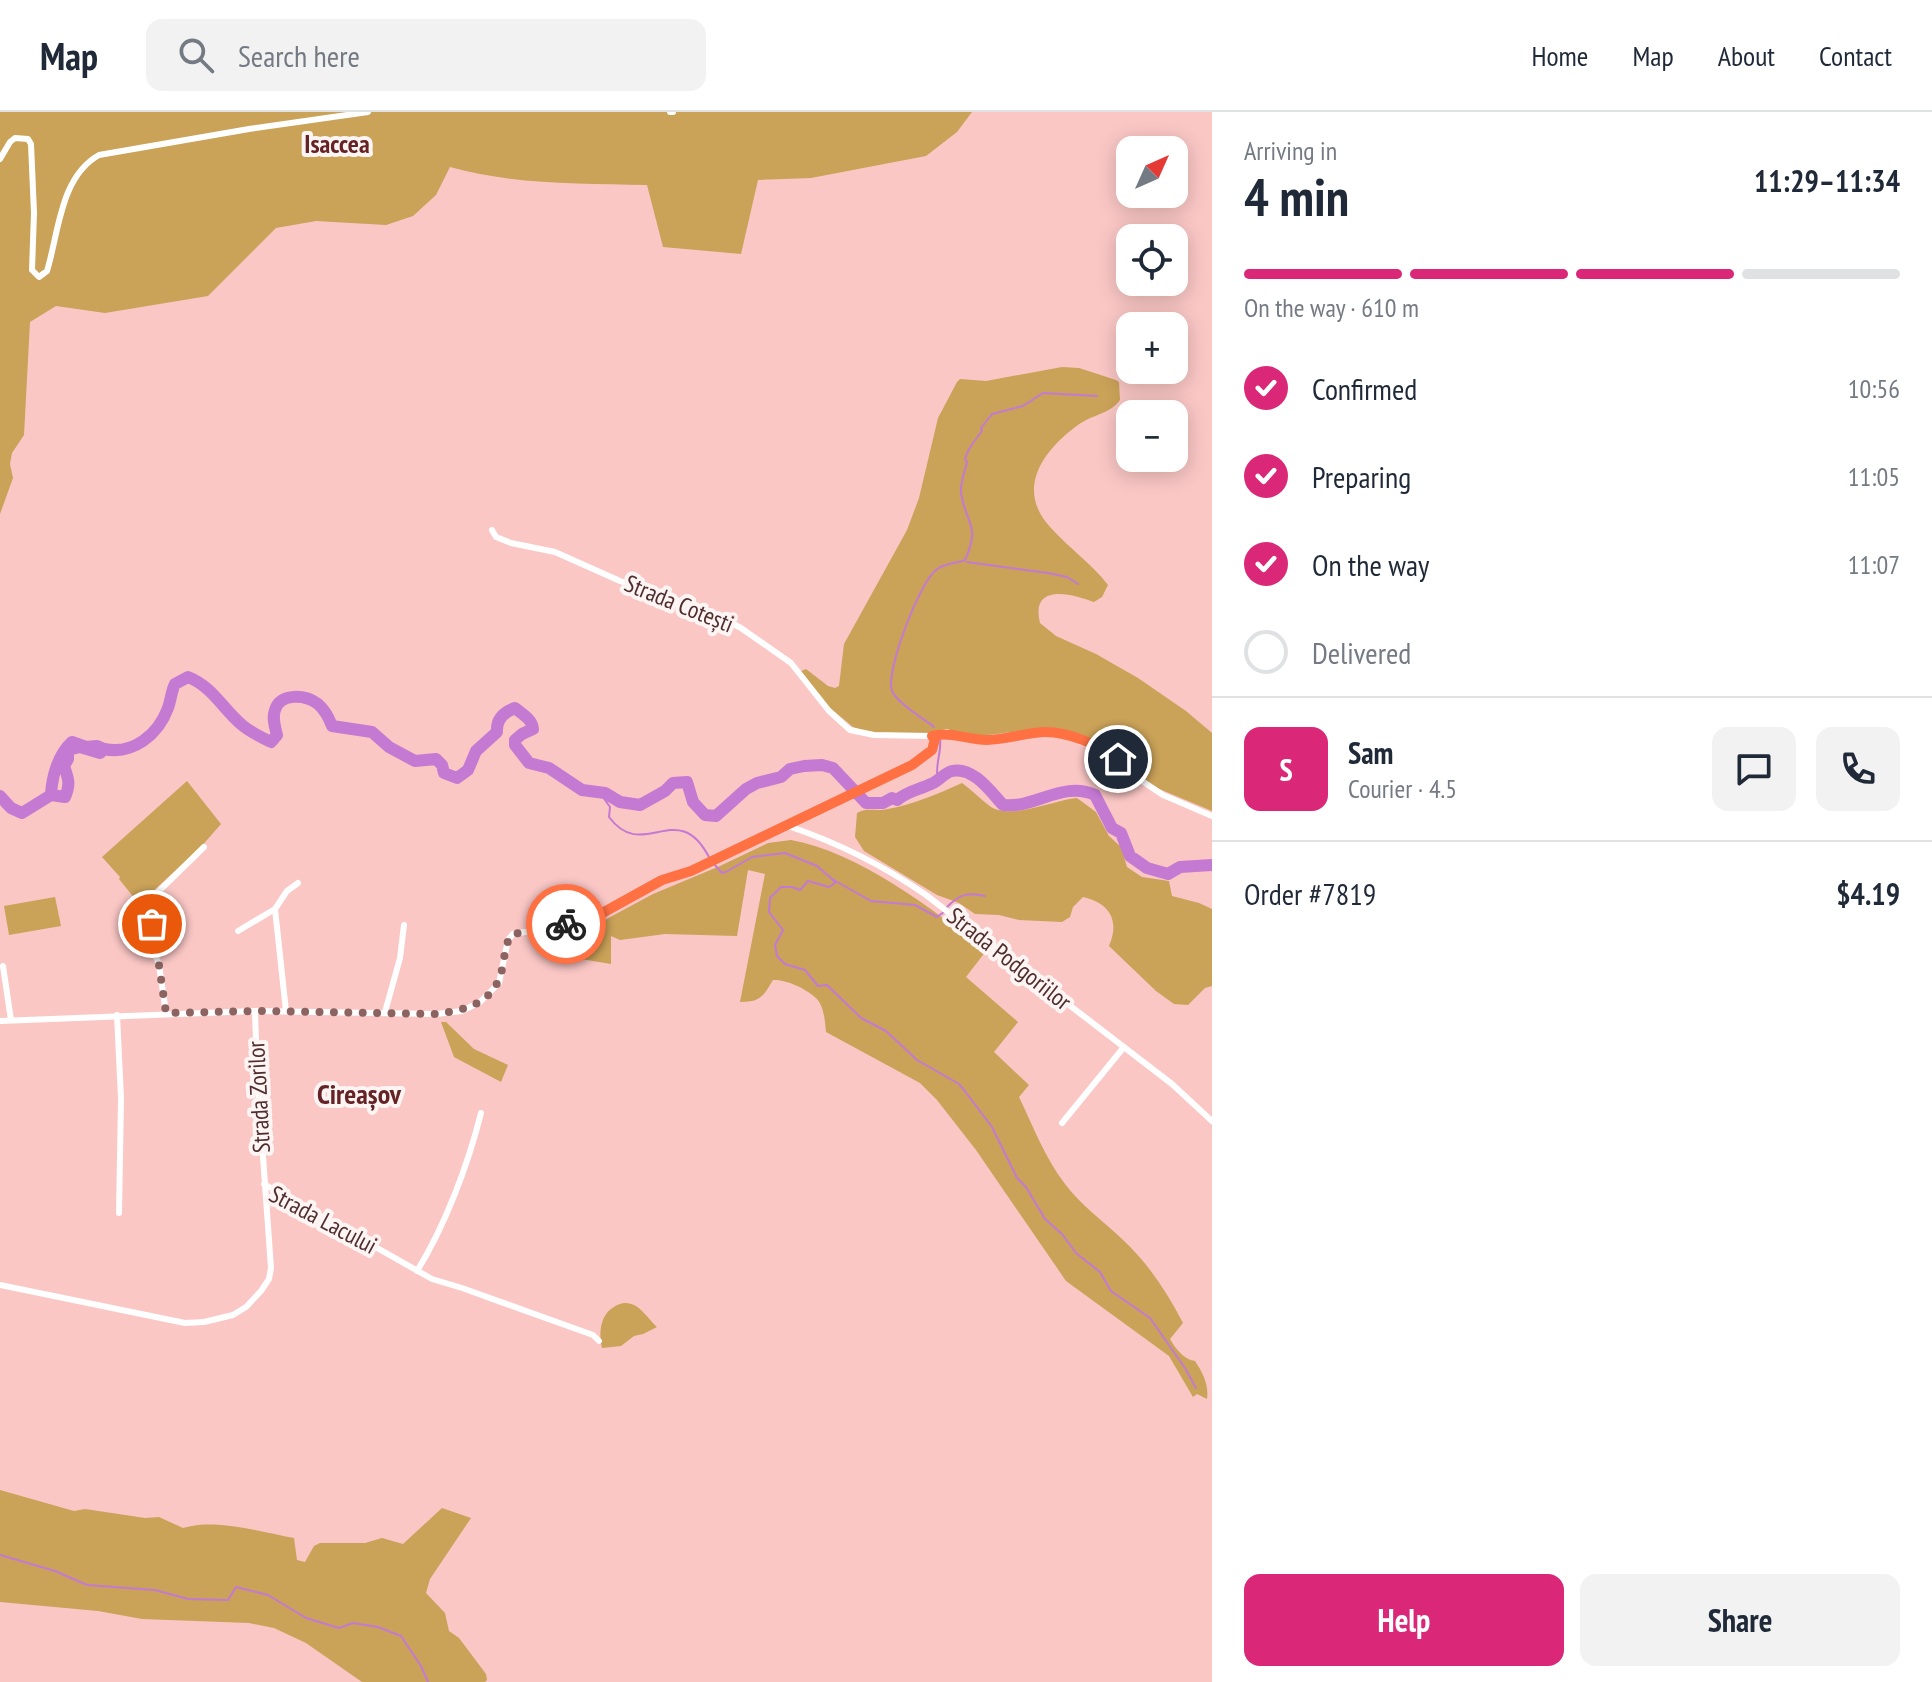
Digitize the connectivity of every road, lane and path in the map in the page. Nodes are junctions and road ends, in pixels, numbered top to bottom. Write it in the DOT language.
graph roads {
  1 [pos="368,112"];
  2 [pos="0,159"];
  3 [pos="492,530"];
  4 [pos="932,736"];
  5 [pos="1212,816"];
  6 [pos="788,826"];
  7 [pos="204,847"];
  8 [pos="298,883"];
  9 [pos="275,909"];
  10 [pos="404,925"];
  11 [pos="238,931"];
  12 [pos="3,966"];
  13 [pos="255,1011"];
  14 [pos="286,1011"];
  15 [pos="385,1012"];
  16 [pos="166,1013"];
  17 [pos="117,1015"];
  18 [pos="11,1020"];
  19 [pos="0,1021"];
  20 [pos="1124,1047"];
  21 [pos="481,1113"];
  22 [pos="1212,1121"];
  23 [pos="1062,1123"];
  24 [pos="264,1184"];
  25 [pos="119,1213"];
  26 [pos="417,1271"];
  27 [pos="0,1285"];
  28 [pos="599,1341"];
  1 -- 2 [label="street"];
  3 -- 4 [label="street, Strada Cotești"];
  4 -- 5 [label="street, Strada Cotești"];
  4 -- 6 [label="street"];
  6 -- 15 [label="street"];
  6 -- 20 [label="street, Strada Podgoriilor"];
  7 -- 16 [label="street"];
  8 -- 9 [label="street"];
  9 -- 11 [label="street"];
  9 -- 14 [label="street"];
  10 -- 15 [label="street"];
  12 -- 18 [label="street"];
  13 -- 14 [label="street"];
  13 -- 16 [label="street"];
  13 -- 24 [label="street, Strada Zorilor"];
  14 -- 15 [label="street"];
  16 -- 17 [label="street"];
  17 -- 18 [label="street"];
  17 -- 25 [label="street"];
  18 -- 19 [label="street"];
  20 -- 22 [label="street, Strada Podgoriilor"];
  20 -- 23 [label="street"];
  21 -- 26 [label="street"];
  24 -- 26 [label="street, Strada Lacului"];
  24 -- 27 [label="street, Strada Lacului"];
  26 -- 28 [label="street, Strada Lacului"];
}
